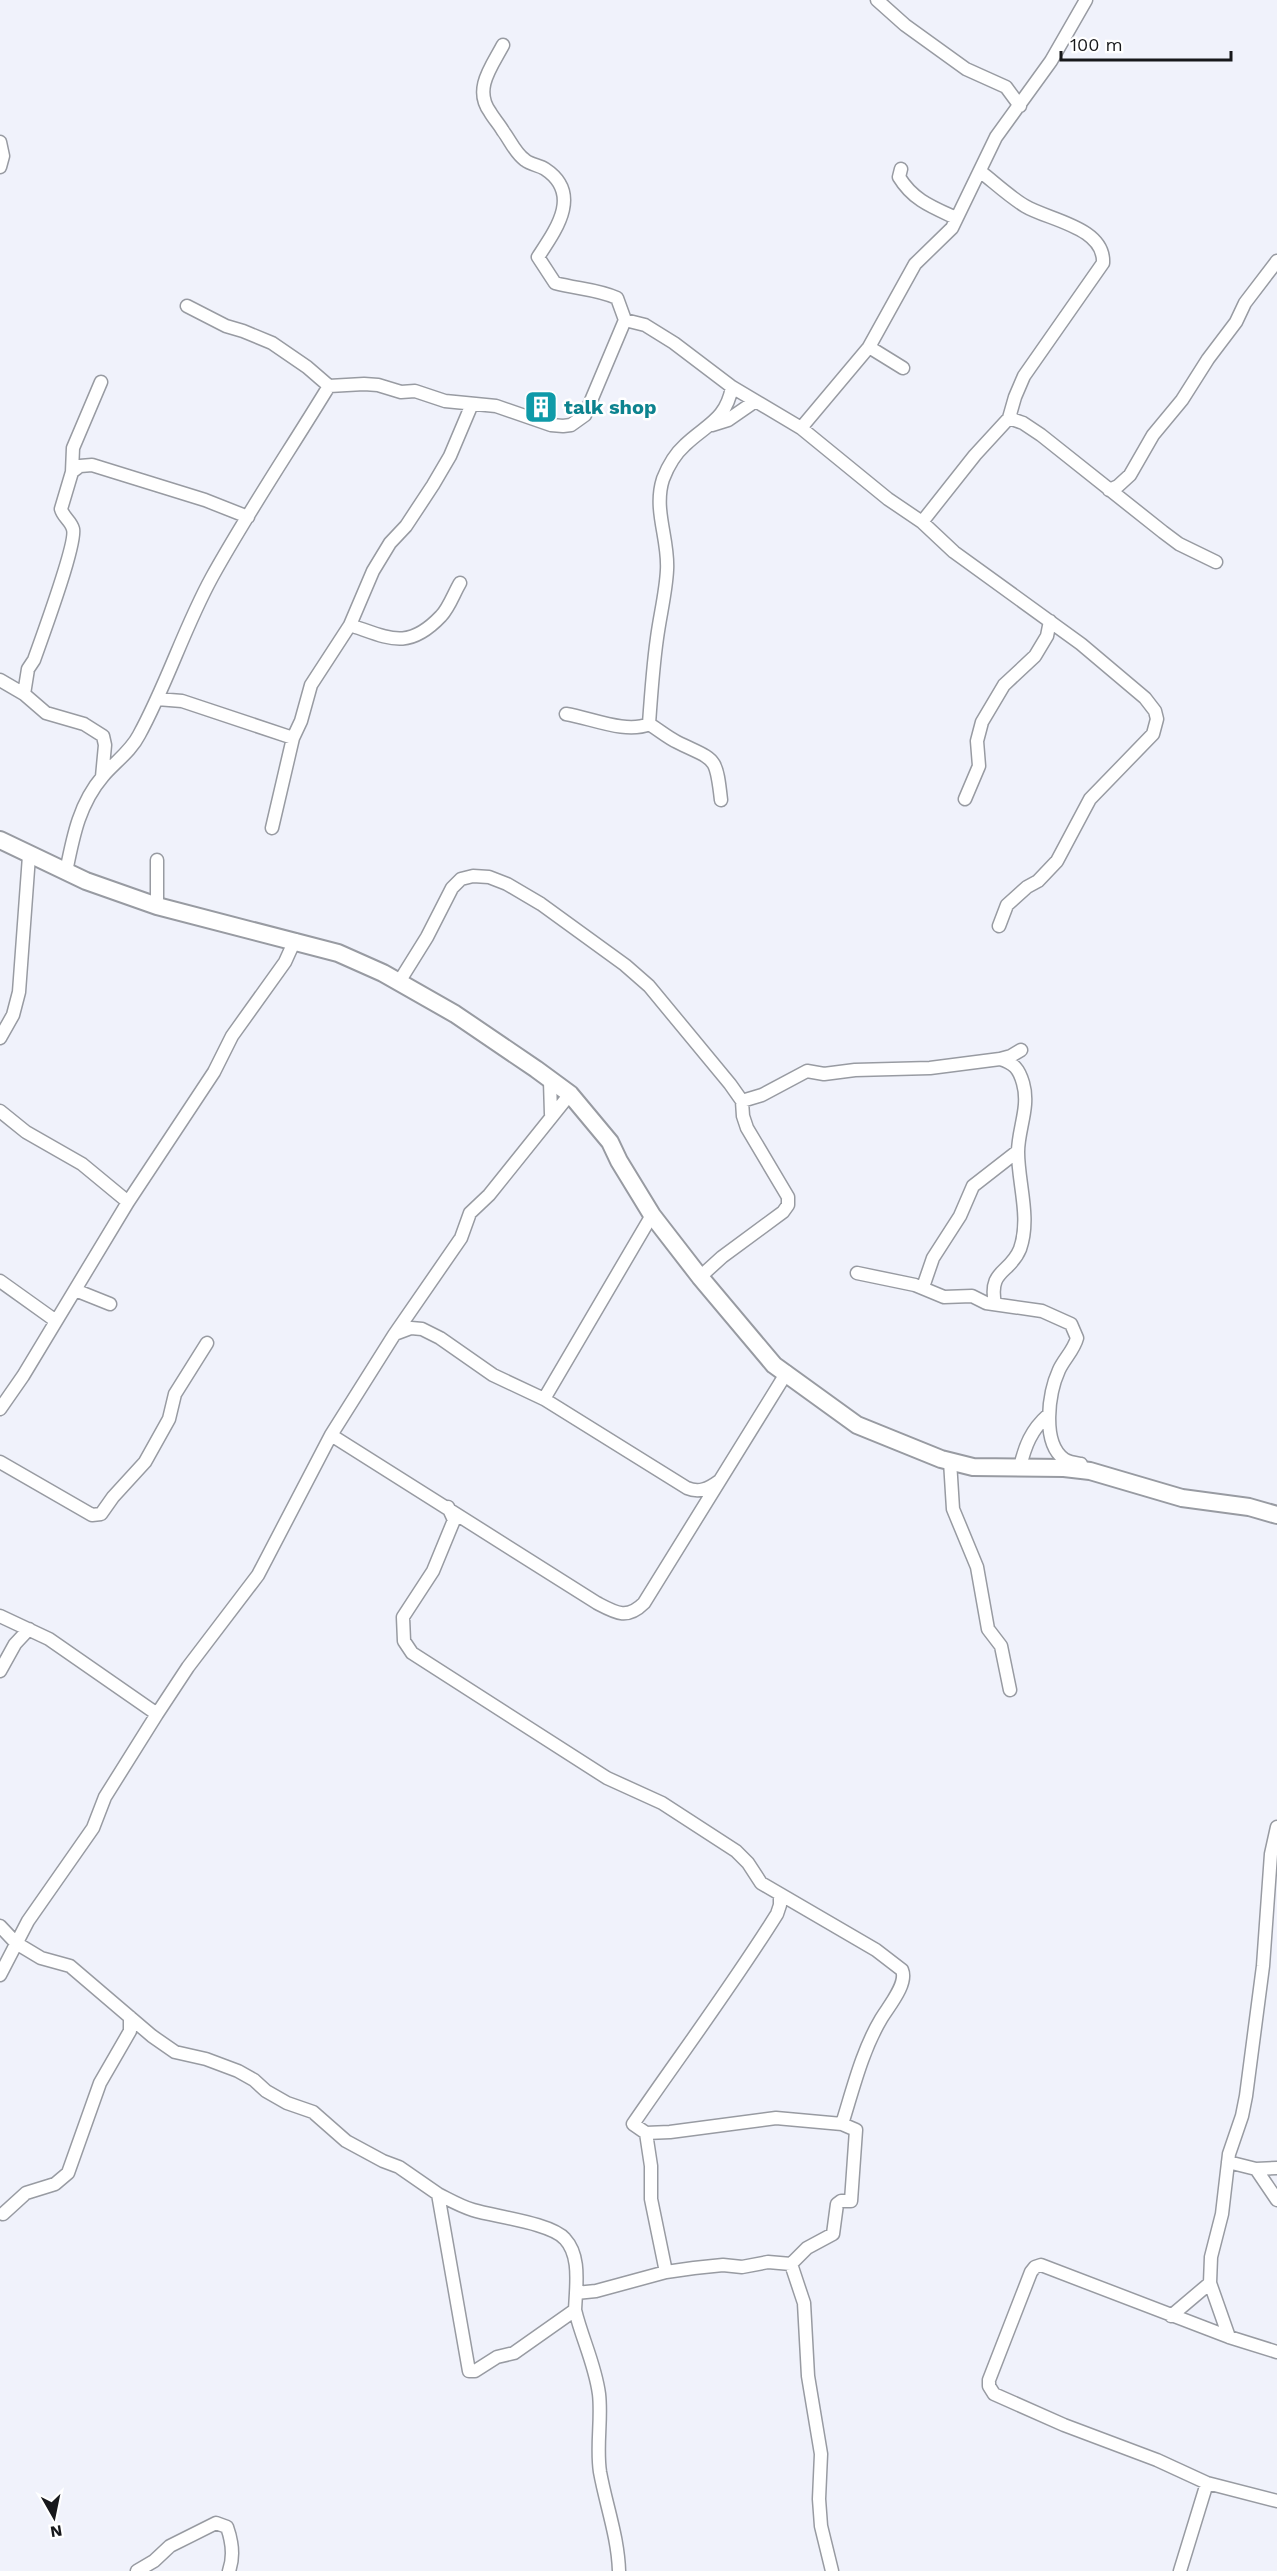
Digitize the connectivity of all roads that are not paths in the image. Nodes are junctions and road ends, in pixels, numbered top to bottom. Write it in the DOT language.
graph roads {
  1 [pos="877,0"];
  2 [pos="1086,0"];
  3 [pos="503,45"];
  4 [pos="1020,106"];
  5 [pos="0,142"];
  6 [pos="0,167"];
  7 [pos="901,169"];
  8 [pos="981,172"];
  9 [pos="956,218"];
  10 [pos="1277,261"];
  11 [pos="187,306"];
  12 [pos="625,320"];
  13 [pos="869,347"];
  14 [pos="903,368"];
  15 [pos="101,382"];
  16 [pos="329,386"];
  17 [pos="732,387"];
  18 [pos="754,402"];
  19 [pos="472,404"];
  20 [pos="1009,418"];
  21 [pos="712,425"];
  22 [pos="801,428"];
  23 [pos="72,472"];
  24 [pos="1109,490"];
  25 [pos="248,517"];
  26 [pos="922,522"];
  27 [pos="1216,562"];
  28 [pos="460,583"];
  29 [pos="1050,621"];
  30 [pos="350,625"];
  31 [pos="28,669"];
  32 [pos="0,680"];
  33 [pos="24,694"];
  34 [pos="157,699"];
  35 [pos="566,714"];
  36 [pos="649,724"];
  37 [pos="293,738"];
  38 [pos="102,777"];
  39 [pos="965,799"];
  40 [pos="721,800"];
  41 [pos="272,828"];
  42 [pos="0,840"];
  43 [pos="29,856"];
  44 [pos="157,860"];
  45 [pos="66,872"];
  46 [pos="156,906"];
  47 [pos="999,926"];
  48 [pos="295,940"];
  49 [pos="399,982"];
  50 [pos="0,1038"];
  51 [pos="1021,1050"];
  52 [pos="1000,1059"];
  53 [pos="550,1081"];
  54 [pos="570,1094"];
  55 [pos="742,1101"];
  56 [pos="0,1111"];
  57 [pos="551,1114"];
  58 [pos="1018,1151"];
  59 [pos="128,1202"];
  60 [pos="652,1215"];
  61 [pos="857,1273"];
  62 [pos="700,1277"];
  63 [pos="0,1281"];
  64 [pos="922,1287"];
  65 [pos="75,1290"];
  66 [pos="110,1304"];
  67 [pos="995,1304"];
  68 [pos="56,1320"];
  69 [pos="394,1335"];
  70 [pos="207,1343"];
  71 [pos="787,1372"];
  72 [pos="544,1399"];
  73 [pos="0,1408"];
  74 [pos="346,1413"];
  75 [pos="1048,1415"];
  76 [pos="331,1435"];
  77 [pos="353,1448"];
  78 [pos="950,1461"];
  79 [pos="0,1462"];
  80 [pos="1020,1467"];
  81 [pos="1107,1475"];
  82 [pos="720,1481"];
  83 [pos="692,1490"];
  84 [pos="448,1507"];
  85 [pos="701,1513"];
  86 [pos="1277,1515"];
  87 [pos="0,1616"];
  88 [pos="28,1629"];
  89 [pos="0,1671"];
  90 [pos="1010,1690"];
  91 [pos="157,1714"];
  92 [pos="1277,1827"];
  93 [pos="780,1895"];
  94 [pos="0,1926"];
  95 [pos="16,1943"];
  96 [pos="0,1976"];
  97 [pos="130,2017"];
  98 [pos="842,2124"];
  99 [pos="646,2133"];
  100 [pos="1228,2162"];
  101 [pos="1277,2168"];
  102 [pos="1256,2169"];
  103 [pos="438,2194"];
  104 [pos="1277,2200"];
  105 [pos="3,2214"];
  106 [pos="791,2264"];
  107 [pos="666,2272"];
  108 [pos="1210,2283"];
  109 [pos="576,2293"];
  110 [pos="575,2310"];
  111 [pos="1171,2316"];
  112 [pos="1229,2337"];
  113 [pos="1277,2352"];
  114 [pos="1207,2483"];
  115 [pos="1277,2501"];
  116 [pos="137,2571"];
  117 [pos="228,2571"];
  118 [pos="620,2571"];
  119 [pos="832,2571"];
  120 [pos="1180,2571"];
  1 -- 4 [label="street"];
  2 -- 4 [label="street"];
  3 -- 12 [label="street"];
  4 -- 8 [label="street"];
  5 -- 6 [label="street"];
  7 -- 9 [label="street"];
  8 -- 9 [label="street"];
  8 -- 20 [label="street"];
  9 -- 13 [label="street"];
  10 -- 24 [label="street"];
  11 -- 16 [label="street"];
  12 -- 17 [label="street"];
  12 -- 19 [label="street"];
  13 -- 14 [label="street"];
  13 -- 22 [label="street"];
  15 -- 23 [label="street"];
  16 -- 19 [label="street"];
  16 -- 25 [label="street"];
  17 -- 18 [label="street"];
  17 -- 21 [label="street"];
  18 -- 21 [label="street"];
  18 -- 22 [label="street"];
  19 -- 30 [label="street"];
  20 -- 24 [label="street"];
  20 -- 26 [label="street"];
  21 -- 36 [label="street"];
  22 -- 26 [label="street"];
  23 -- 25 [label="street"];
  23 -- 31 [label="street"];
  24 -- 27 [label="street"];
  25 -- 34 [label="street"];
  26 -- 29 [label="street"];
  28 -- 30 [label="street"];
  29 -- 39 [label="street"];
  29 -- 47 [label="street"];
  30 -- 37 [label="street"];
  31 -- 32 [label="street"];
  31 -- 33 [label="street"];
  32 -- 33 [label="street"];
  33 -- 38 [label="street"];
  34 -- 37 [label="street"];
  34 -- 38 [label="street"];
  35 -- 36 [label="street"];
  36 -- 40 [label="street"];
  37 -- 41 [label="street"];
  38 -- 45 [label="street"];
  42 -- 43 [label="street"];
  43 -- 45 [label="street"];
  43 -- 50 [label="street"];
  44 -- 46 [label="street"];
  45 -- 46 [label="street"];
  46 -- 48 [label="street"];
  48 -- 49 [label="street"];
  48 -- 59 [label="street"];
  49 -- 53 [label="street"];
  49 -- 55 [label="street"];
  51 -- 52 [label="street"];
  52 -- 55 [label="street"];
  52 -- 58 [label="street"];
  53 -- 54 [label="street"];
  53 -- 57 [label="street"];
  54 -- 57 [label="street"];
  54 -- 60 [label="street"];
  55 -- 62 [label="street"];
  56 -- 59 [label="street"];
  57 -- 69 [label="street"];
  58 -- 64 [label="street"];
  58 -- 67 [label="street"];
  59 -- 65 [label="street"];
  60 -- 62 [label="street"];
  60 -- 72 [label="street"];
  61 -- 64 [label="street"];
  62 -- 71 [label="street"];
  63 -- 68 [label="street"];
  64 -- 67 [label="street"];
  65 -- 66 [label="street"];
  65 -- 68 [label="street"];
  67 -- 75 [label="street"];
  68 -- 73 [label="street"];
  69 -- 72 [label="street"];
  69 -- 74 [label="street"];
  70 -- 79 [label="street"];
  71 -- 78 [label="street"];
  71 -- 82 [label="street"];
  72 -- 83 [label="street"];
  74 -- 76 [label="street"];
  74 -- 77 [label="street"];
  75 -- 80 [label="street"];
  75 -- 81 [label="street"];
  76 -- 77 [label="street"];
  76 -- 91 [label="street"];
  77 -- 84 [label="street"];
  78 -- 80 [label="street"];
  78 -- 90 [label="street"];
  80 -- 81 [label="street"];
  81 -- 86 [label="street"];
  82 -- 83 [label="street"];
  82 -- 85 [label="street"];
  83 -- 85 [label="street"];
  84 -- 85 [label="street"];
  84 -- 93 [label="street"];
  87 -- 88 [label="street"];
  88 -- 89 [label="street"];
  88 -- 91 [label="street"];
  91 -- 95 [label="street"];
  92 -- 100 [label="street"];
  93 -- 98 [label="street"];
  93 -- 99 [label="street"];
  94 -- 95 [label="street"];
  95 -- 96 [label="street"];
  95 -- 97 [label="street"];
  97 -- 103 [label="street"];
  97 -- 105 [label="street"];
  98 -- 99 [label="street"];
  98 -- 106 [label="street"];
  99 -- 107 [label="street"];
  100 -- 102 [label="street"];
  100 -- 108 [label="street"];
  101 -- 102 [label="street"];
  102 -- 104 [label="street"];
  103 -- 109 [label="street"];
  103 -- 110 [label="street"];
  106 -- 107 [label="street"];
  106 -- 119 [label="street"];
  107 -- 109 [label="street"];
  108 -- 111 [label="street"];
  108 -- 112 [label="street"];
  109 -- 110 [label="street"];
  110 -- 118 [label="street"];
  111 -- 112 [label="street"];
  111 -- 114 [label="street"];
  112 -- 113 [label="street"];
  114 -- 115 [label="street"];
  114 -- 120 [label="street"];
  116 -- 117 [label="street"];
}
